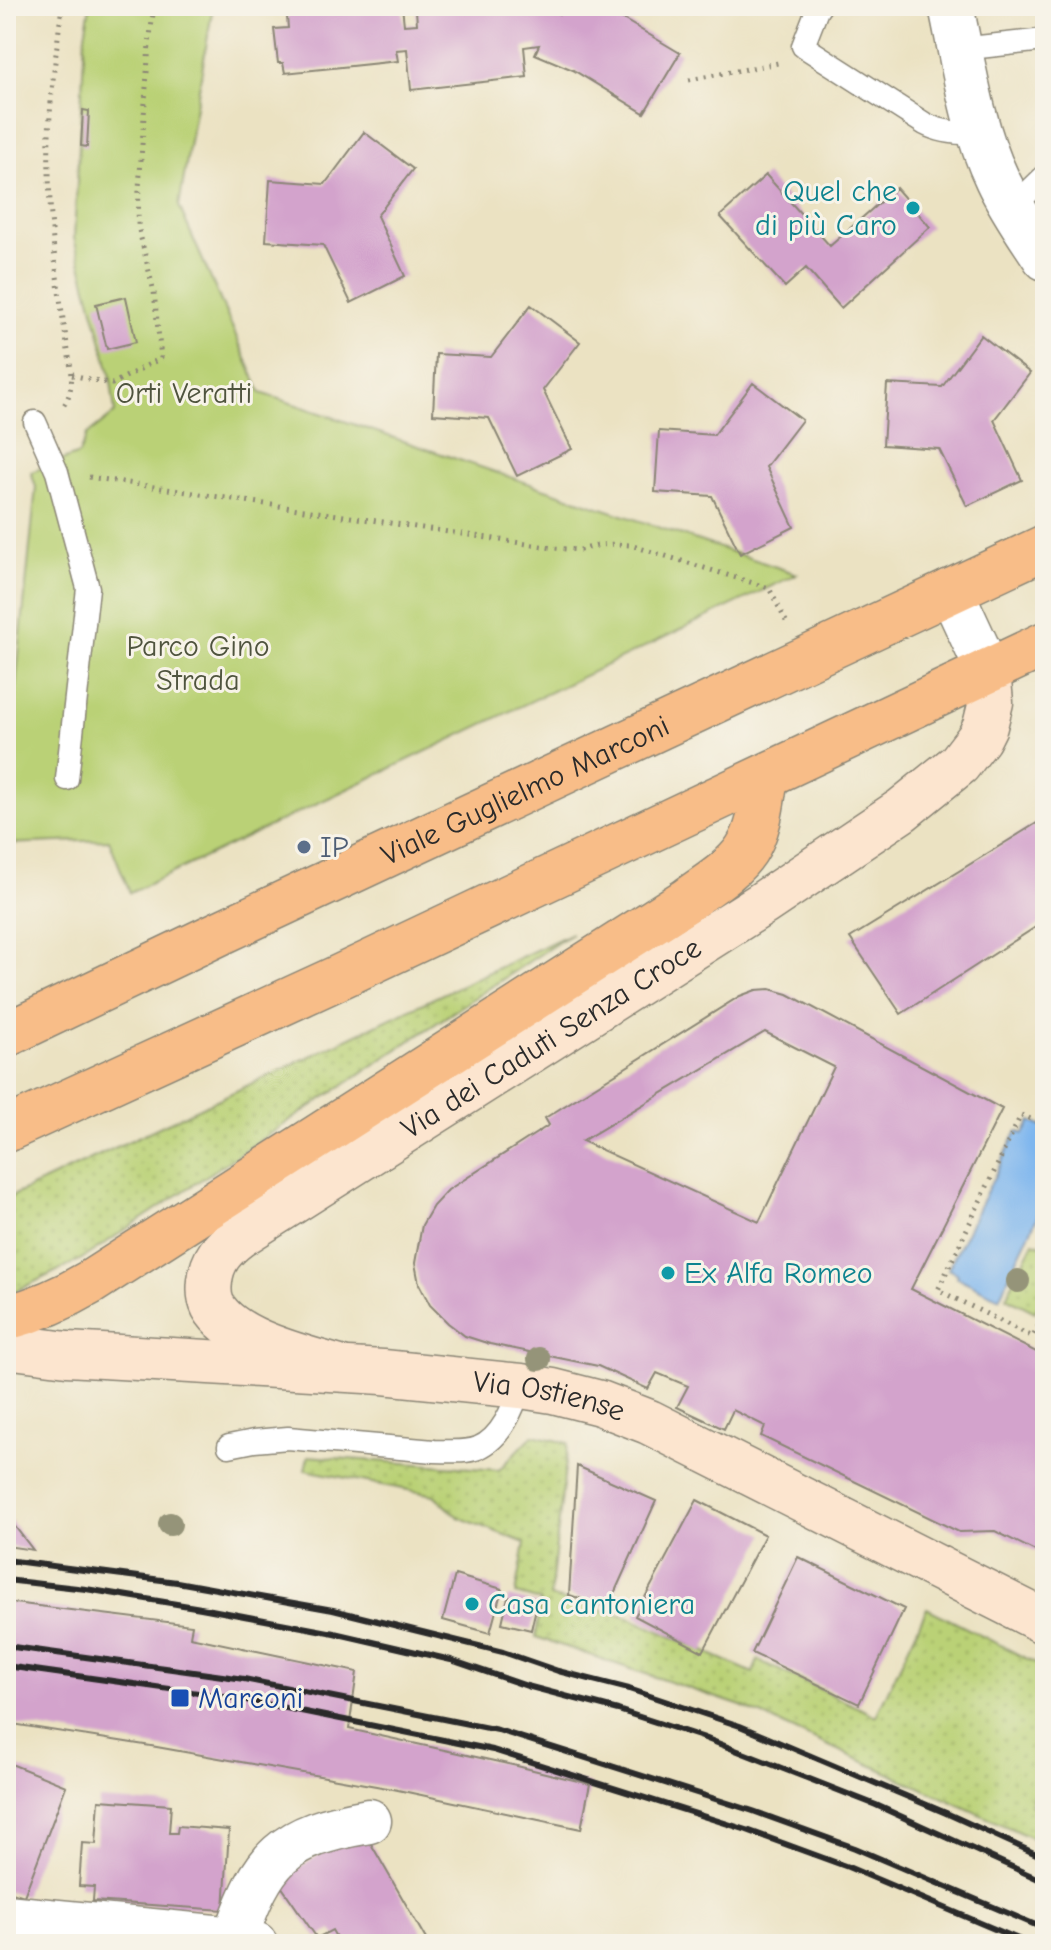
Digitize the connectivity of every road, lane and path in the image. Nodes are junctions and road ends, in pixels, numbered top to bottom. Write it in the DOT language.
graph roads {
  1 [pos="62,6"];
  2 [pos="154,6"];
  3 [pos="820,6"];
  4 [pos="951,6"];
  5 [pos="1045,40"];
  6 [pos="960,49"];
  7 [pos="787,62"];
  8 [pos="689,80"];
  9 [pos="980,133"];
  10 [pos="1045,176"];
  11 [pos="1012,208"];
  12 [pos="1045,258"];
  13 [pos="72,375"];
  14 [pos="35,422"];
  15 [pos="57,472"];
  16 [pos="1045,547"];
  17 [pos="951,591"];
  18 [pos="1045,644"];
  19 [pos="806,660"];
  20 [pos="988,671"];
  21 [pos="766,776"];
  22 [pos="67,779"];
  23 [pos="6,1035"];
  24 [pos="1045,1125"];
  25 [pos="6,1130"];
  26 [pos="1045,1312"];
  27 [pos="6,1318"];
  28 [pos="6,1346"];
  29 [pos="339,1368"];
  30 [pos="521,1386"];
  31 [pos="229,1446"];
  32 [pos="1045,1622"];
  33 [pos="369,1821"];
  34 [pos="6,1917"];
  35 [pos="245,1942"];
  1 -- 13 [label="path"];
  2 -- 13 [label="path"];
  3 -- 9 [label="lane"];
  4 -- 6 [label="street"];
  5 -- 6 [label="lane"];
  6 -- 9 [label="street"];
  7 -- 8 [label="path"];
  9 -- 11 [label="street"];
  10 -- 11 [label="lane"];
  11 -- 12 [label="street"];
  13 -- 14 [label="path"];
  14 -- 15 [label="lane"];
  15 -- 19 [label="path"];
  15 -- 22 [label="lane"];
  16 -- 17 [label="main road, Viale Guglielmo Marconi"];
  17 -- 19 [label="main road, Viale Guglielmo Marconi"];
  17 -- 20 [label="street"];
  18 -- 20 [label="main road"];
  19 -- 23 [label="main road, Viale Guglielmo Marconi"];
  20 -- 21 [label="main road"];
  20 -- 29 [label="main road, Via dei Caduti Senza Croce"];
  21 -- 25 [label="main road"];
  21 -- 27 [label="main road, Via dei Caduti Senza Croce"];
  24 -- 26 [label="path"];
  28 -- 29 [label="main road, Via Ostiense"];
  29 -- 30 [label="main road, Via Ostiense"];
  30 -- 31 [label="lane"];
  30 -- 32 [label="main road, Via Ostiense"];
  33 -- 35 [label="street"];
  34 -- 35 [label="street"];
}
